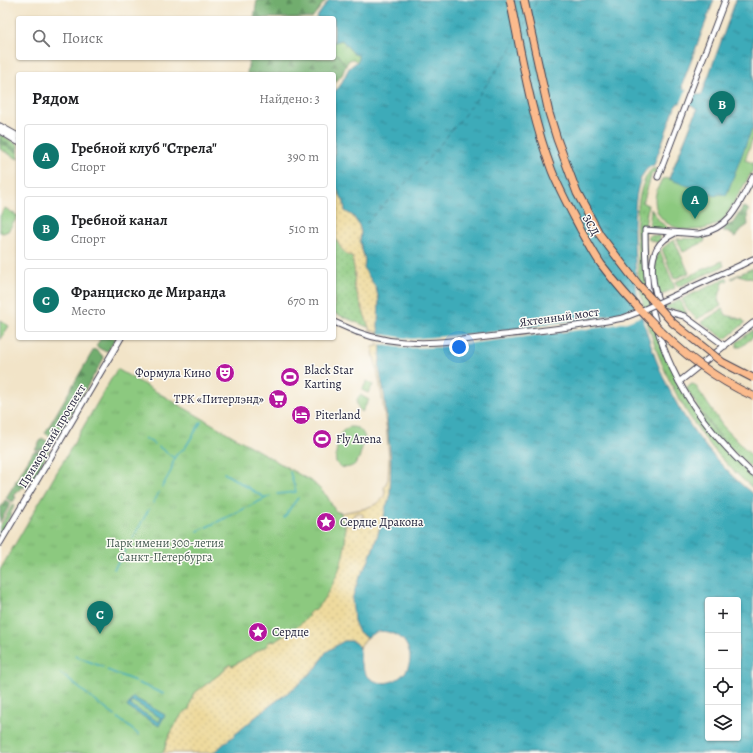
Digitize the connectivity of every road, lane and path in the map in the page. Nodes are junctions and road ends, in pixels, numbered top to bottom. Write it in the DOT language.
graph roads {
  1 [pos="510,0"];
  2 [pos="524,0"];
  3 [pos="725,0"];
  4 [pos="0,126"];
  5 [pos="0,131"];
  6 [pos="16,135"];
  7 [pos="16,141"];
  8 [pos="658,177"];
  9 [pos="753,177"];
  10 [pos="676,233"];
  11 [pos="753,259"];
  12 [pos="336,323"];
  13 [pos="753,323"];
  14 [pos="120,340"];
  15 [pos="725,346"];
  16 [pos="753,378"];
  17 [pos="679,382"];
  18 [pos="753,396"];
  19 [pos="753,474"];
  20 [pos="0,544"];
  1 -- 18 [label="highway, ЗСД, bridge"];
  2 -- 16 [label="highway, ЗСД, bridge"];
  3 -- 8 [label="street"];
  4 -- 6 [label="street"];
  5 -- 7 [label="street"];
  9 -- 10 [label="street"];
  10 -- 15 [label="street"];
  10 -- 17 [label="street"];
  11 -- 12 [label="street, Яхтенный мост, bridge"];
  13 -- 15 [label="street"];
  14 -- 20 [label="street, Приморский проспект"];
  15 -- 17 [label="street"];
  17 -- 19 [label="street"];
}
